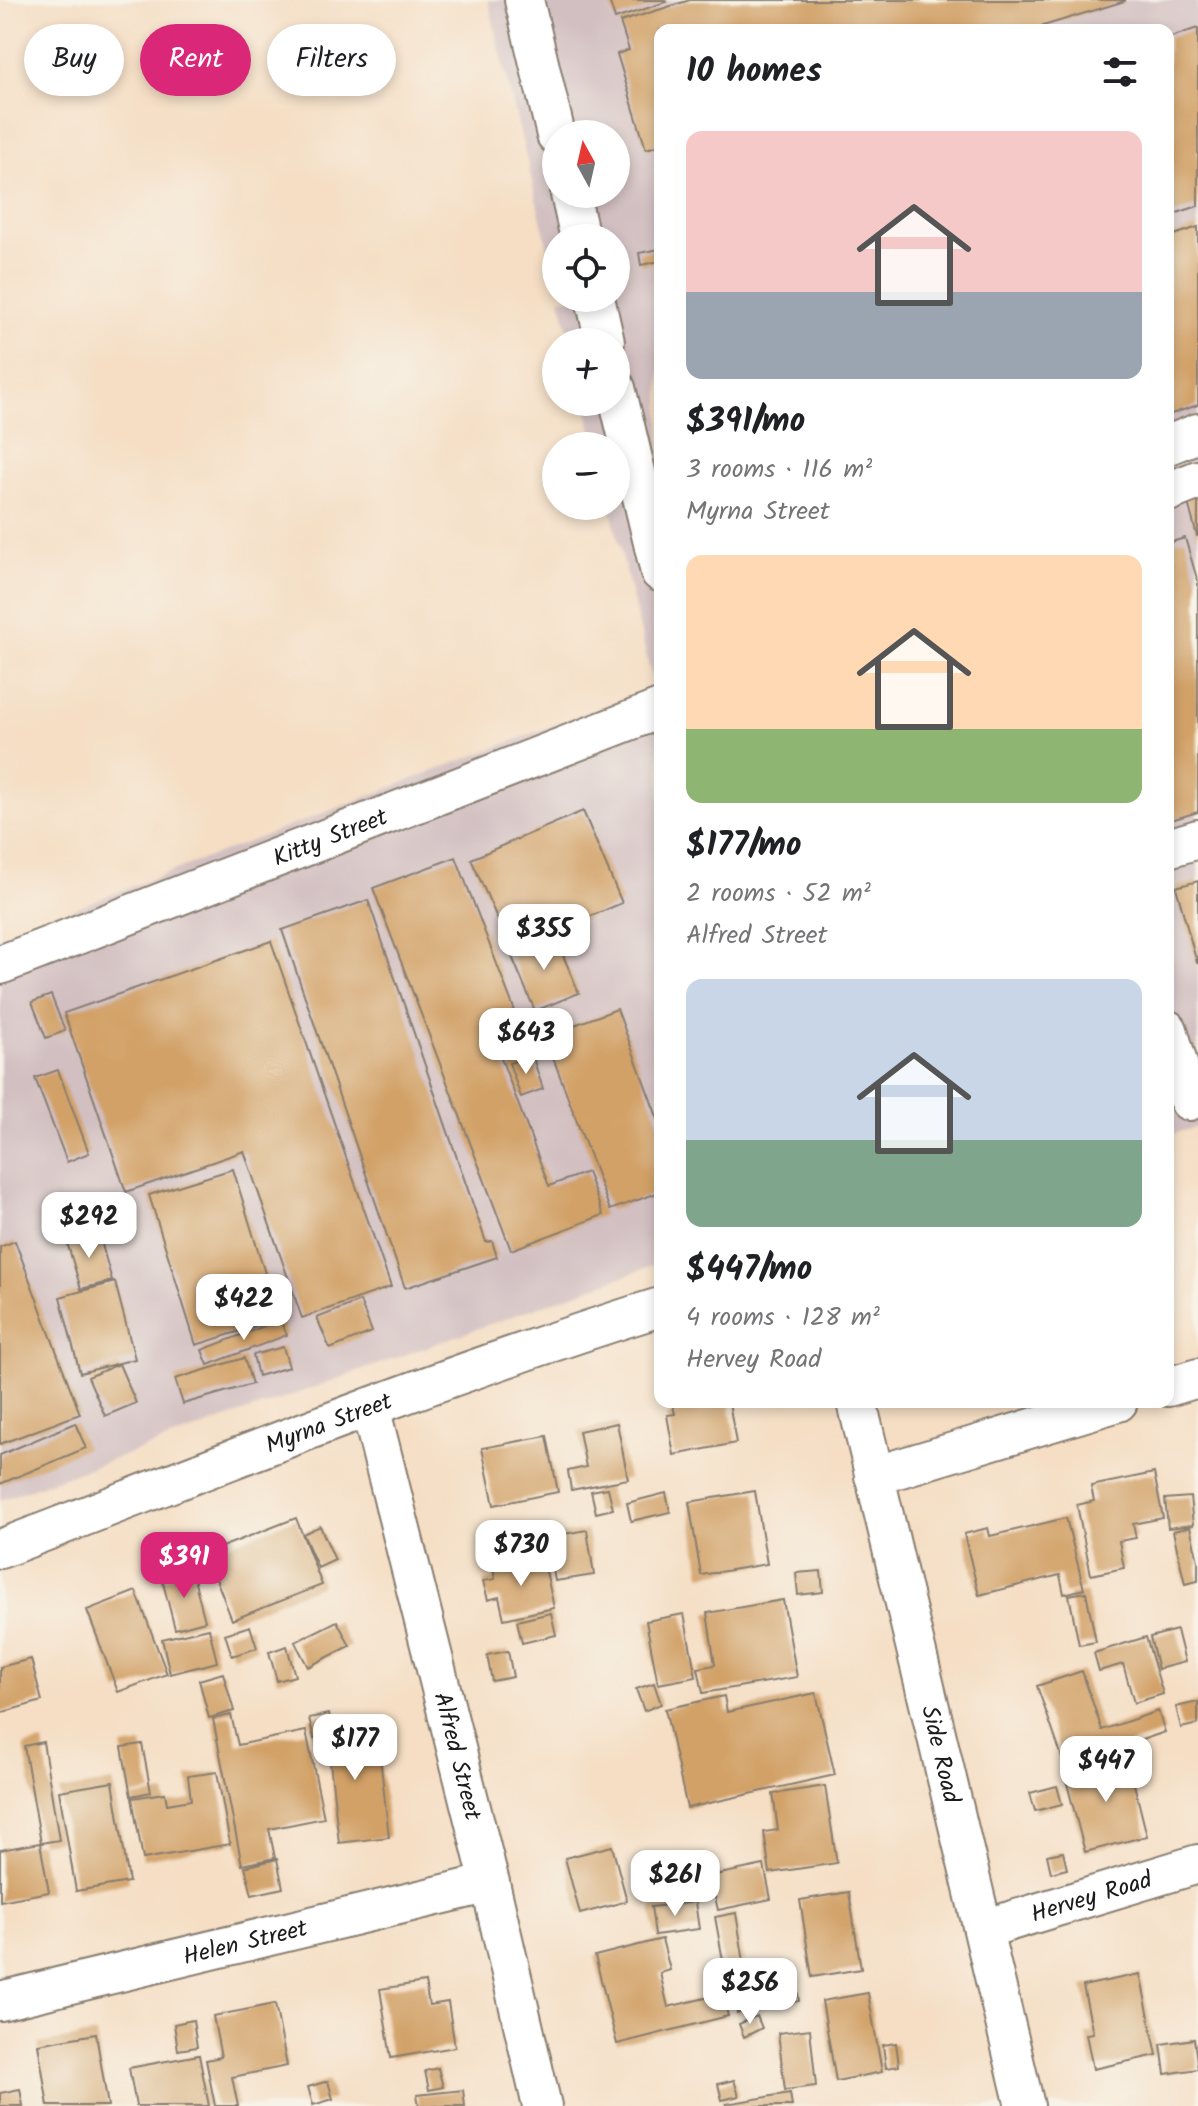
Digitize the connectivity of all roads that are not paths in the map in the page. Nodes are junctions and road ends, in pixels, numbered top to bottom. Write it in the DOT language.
graph roads {
  1 [pos="524,0"];
  2 [pos="552,120"];
  3 [pos="623,416"];
  4 [pos="1198,433"];
  5 [pos="1174,443"];
  6 [pos="1198,480"];
  7 [pos="1174,490"];
  8 [pos="654,547"];
  9 [pos="654,711"];
  10 [pos="1198,839"];
  11 [pos="1174,846"];
  12 [pos="0,965"];
  13 [pos="1174,1050"];
  14 [pos="1189,1101"];
  15 [pos="654,1309"];
  16 [pos="1198,1378"];
  17 [pos="1174,1385"];
  18 [pos="370,1407"];
  19 [pos="858,1408"];
  20 [pos="1098,1408"];
  21 [pos="874,1476"];
  22 [pos="0,1549"];
  23 [pos="1198,1864"];
  24 [pos="490,1883"];
  25 [pos="984,1929"];
  26 [pos="0,2001"];
  27 [pos="542,2106"];
  28 [pos="1025,2106"];
  1 -- 2 [label="street"];
  3 -- 8 [label="street"];
  4 -- 5 [label="street"];
  6 -- 7 [label="street"];
  9 -- 12 [label="street, Kitty Street"];
  10 -- 11 [label="street"];
  13 -- 14 [label="street"];
  15 -- 18 [label="street, Myrna Street"];
  16 -- 17 [label="street"];
  18 -- 22 [label="street, Myrna Street"];
  18 -- 24 [label="street, Alfred Street"];
  19 -- 21 [label="street, Side Road"];
  20 -- 21 [label="street"];
  21 -- 25 [label="street, Side Road"];
  23 -- 25 [label="street, Hervey Road"];
  24 -- 26 [label="street, Helen Street"];
  24 -- 27 [label="street, Alfred Street"];
  25 -- 28 [label="street, Side Road"];
}
